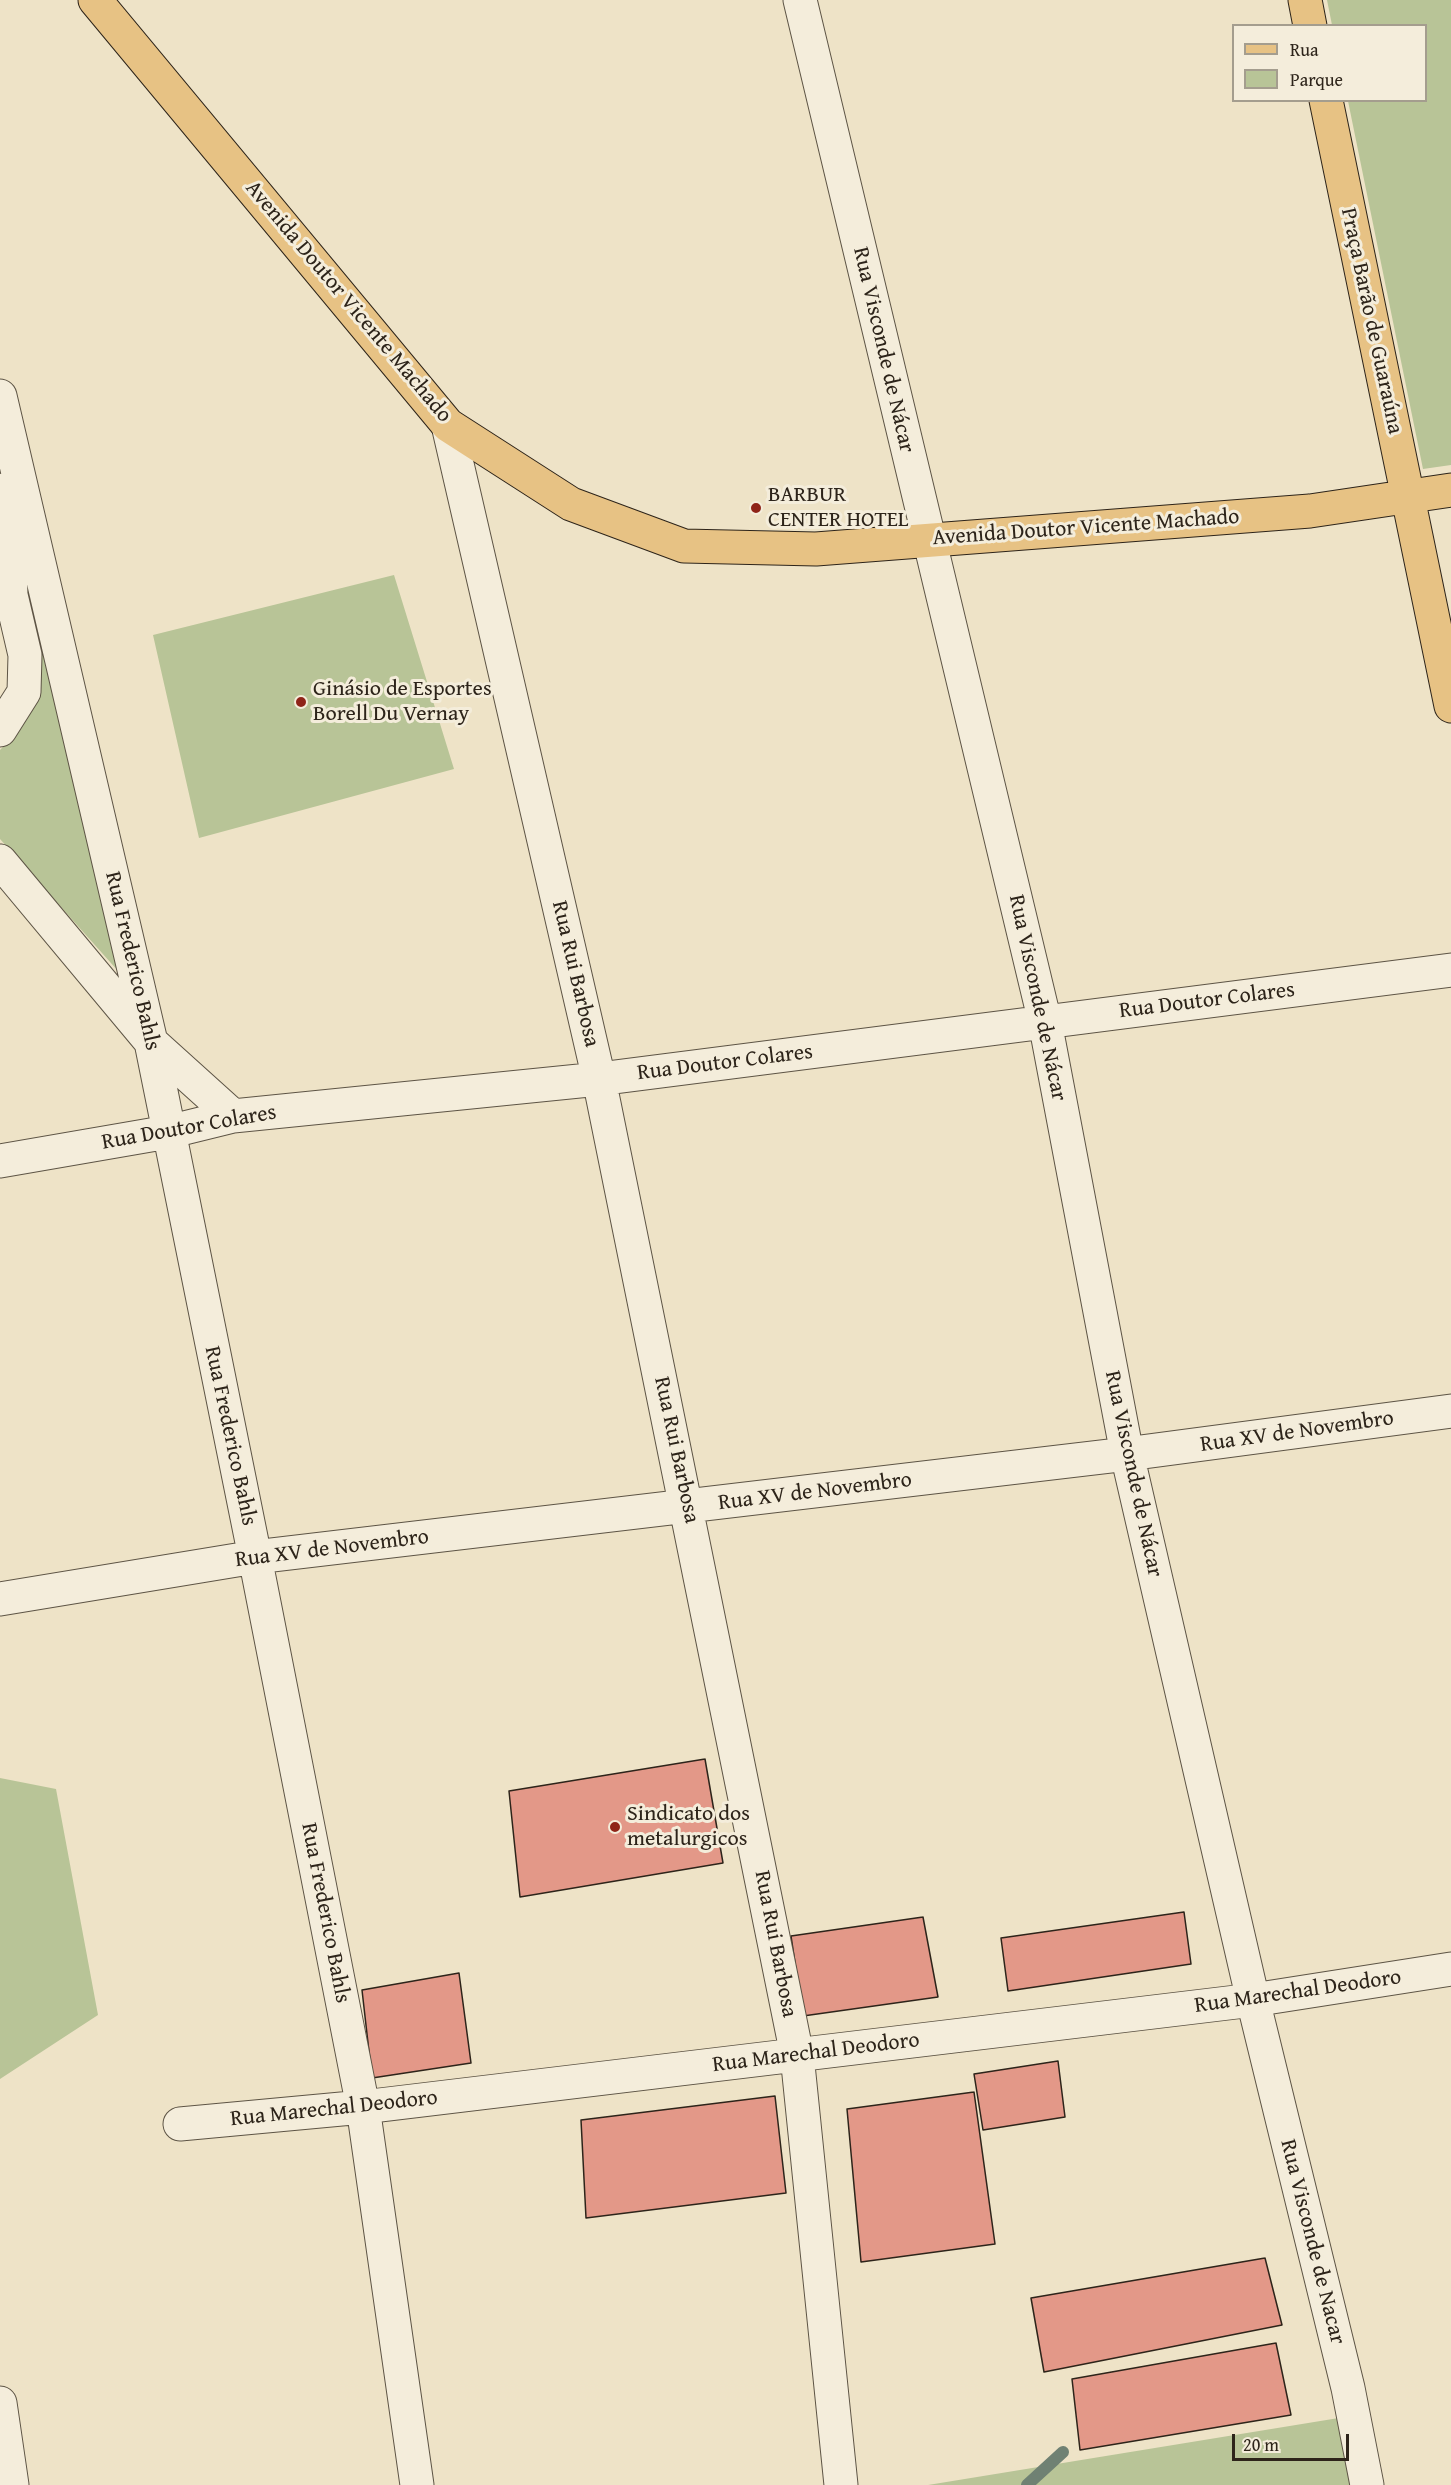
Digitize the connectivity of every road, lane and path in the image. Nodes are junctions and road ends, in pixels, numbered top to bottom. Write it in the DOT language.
graph roads {
  1 [pos="95,0"];
  2 [pos="800,0"];
  3 [pos="1305,0"];
  4 [pos="1310,24"];
  5 [pos="1326,102"];
  6 [pos="2,404"];
  7 [pos="448,425"];
  8 [pos="1451,490"];
  9 [pos="1406,497"];
  10 [pos="929,540"];
  11 [pos="1451,706"];
  12 [pos="0,730"];
  13 [pos="0,861"];
  14 [pos="1451,969"];
  15 [pos="1045,1022"];
  16 [pos="151,1042"];
  17 [pos="599,1079"];
  18 [pos="233,1116"];
  19 [pos="168,1132"];
  20 [pos="0,1161"];
  21 [pos="1451,1411"];
  22 [pos="1127,1454"];
  23 [pos="688,1508"];
  24 [pos="255,1557"];
  25 [pos="0,1599"];
  26 [pos="1451,1969"];
  27 [pos="1253,2000"];
  28 [pos="797,2055"];
  29 [pos="363,2108"];
  30 [pos="180,2124"];
  31 [pos="0,2403"];
  32 [pos="12,2485"];
  33 [pos="417,2485"];
  34 [pos="841,2485"];
  35 [pos="1368,2485"];
  1 -- 7 [label="main road, Avenida Doutor Vicente Machado"];
  2 -- 10 [label="street, Rua Visconde de Nácar"];
  3 -- 4 [label="main road"];
  5 -- 9 [label="main road, Praça Barão de Guaraúna"];
  6 -- 12 [label="street"];
  6 -- 16 [label="street, Rua Frederico Bahls"];
  7 -- 10 [label="main road, Avenida Doutor Vicente Machado"];
  7 -- 17 [label="street, Rua Rui Barbosa"];
  8 -- 9 [label="main road"];
  9 -- 10 [label="main road, Avenida Doutor Vicente Machado"];
  9 -- 11 [label="main road, Praça Barão de Guaraúna"];
  10 -- 15 [label="street, Rua Visconde de Nácar"];
  13 -- 16 [label="street"];
  14 -- 15 [label="street, Rua Doutor Colares"];
  15 -- 17 [label="street, Rua Doutor Colares"];
  15 -- 22 [label="street, Rua Visconde de Nácar"];
  16 -- 18 [label="street"];
  16 -- 19 [label="street, Rua Frederico Bahls"];
  17 -- 18 [label="street, Rua Doutor Colares"];
  17 -- 23 [label="street, Rua Rui Barbosa"];
  18 -- 19 [label="street, Rua Doutor Colares"];
  19 -- 20 [label="street, Rua Doutor Colares"];
  19 -- 24 [label="street, Rua Frederico Bahls"];
  21 -- 22 [label="street, Rua XV de Novembro"];
  22 -- 23 [label="street, Rua XV de Novembro"];
  22 -- 27 [label="street, Rua Visconde de Nácar"];
  23 -- 24 [label="street, Rua XV de Novembro"];
  23 -- 28 [label="street, Rua Rui Barbosa"];
  24 -- 25 [label="street, Rua XV de Novembro"];
  24 -- 29 [label="street, Rua Frederico Bahls"];
  26 -- 27 [label="street, Rua Marechal Deodoro"];
  27 -- 28 [label="street, Rua Marechal Deodoro"];
  27 -- 35 [label="street, Rua Visconde de Nacar"];
  28 -- 29 [label="street, Rua Marechal Deodoro"];
  28 -- 34 [label="street, Rua Rui Barbosa"];
  29 -- 30 [label="street, Rua Marechal Deodoro"];
  29 -- 33 [label="street, Rua Frederico Bahls"];
  31 -- 32 [label="street"];
}
